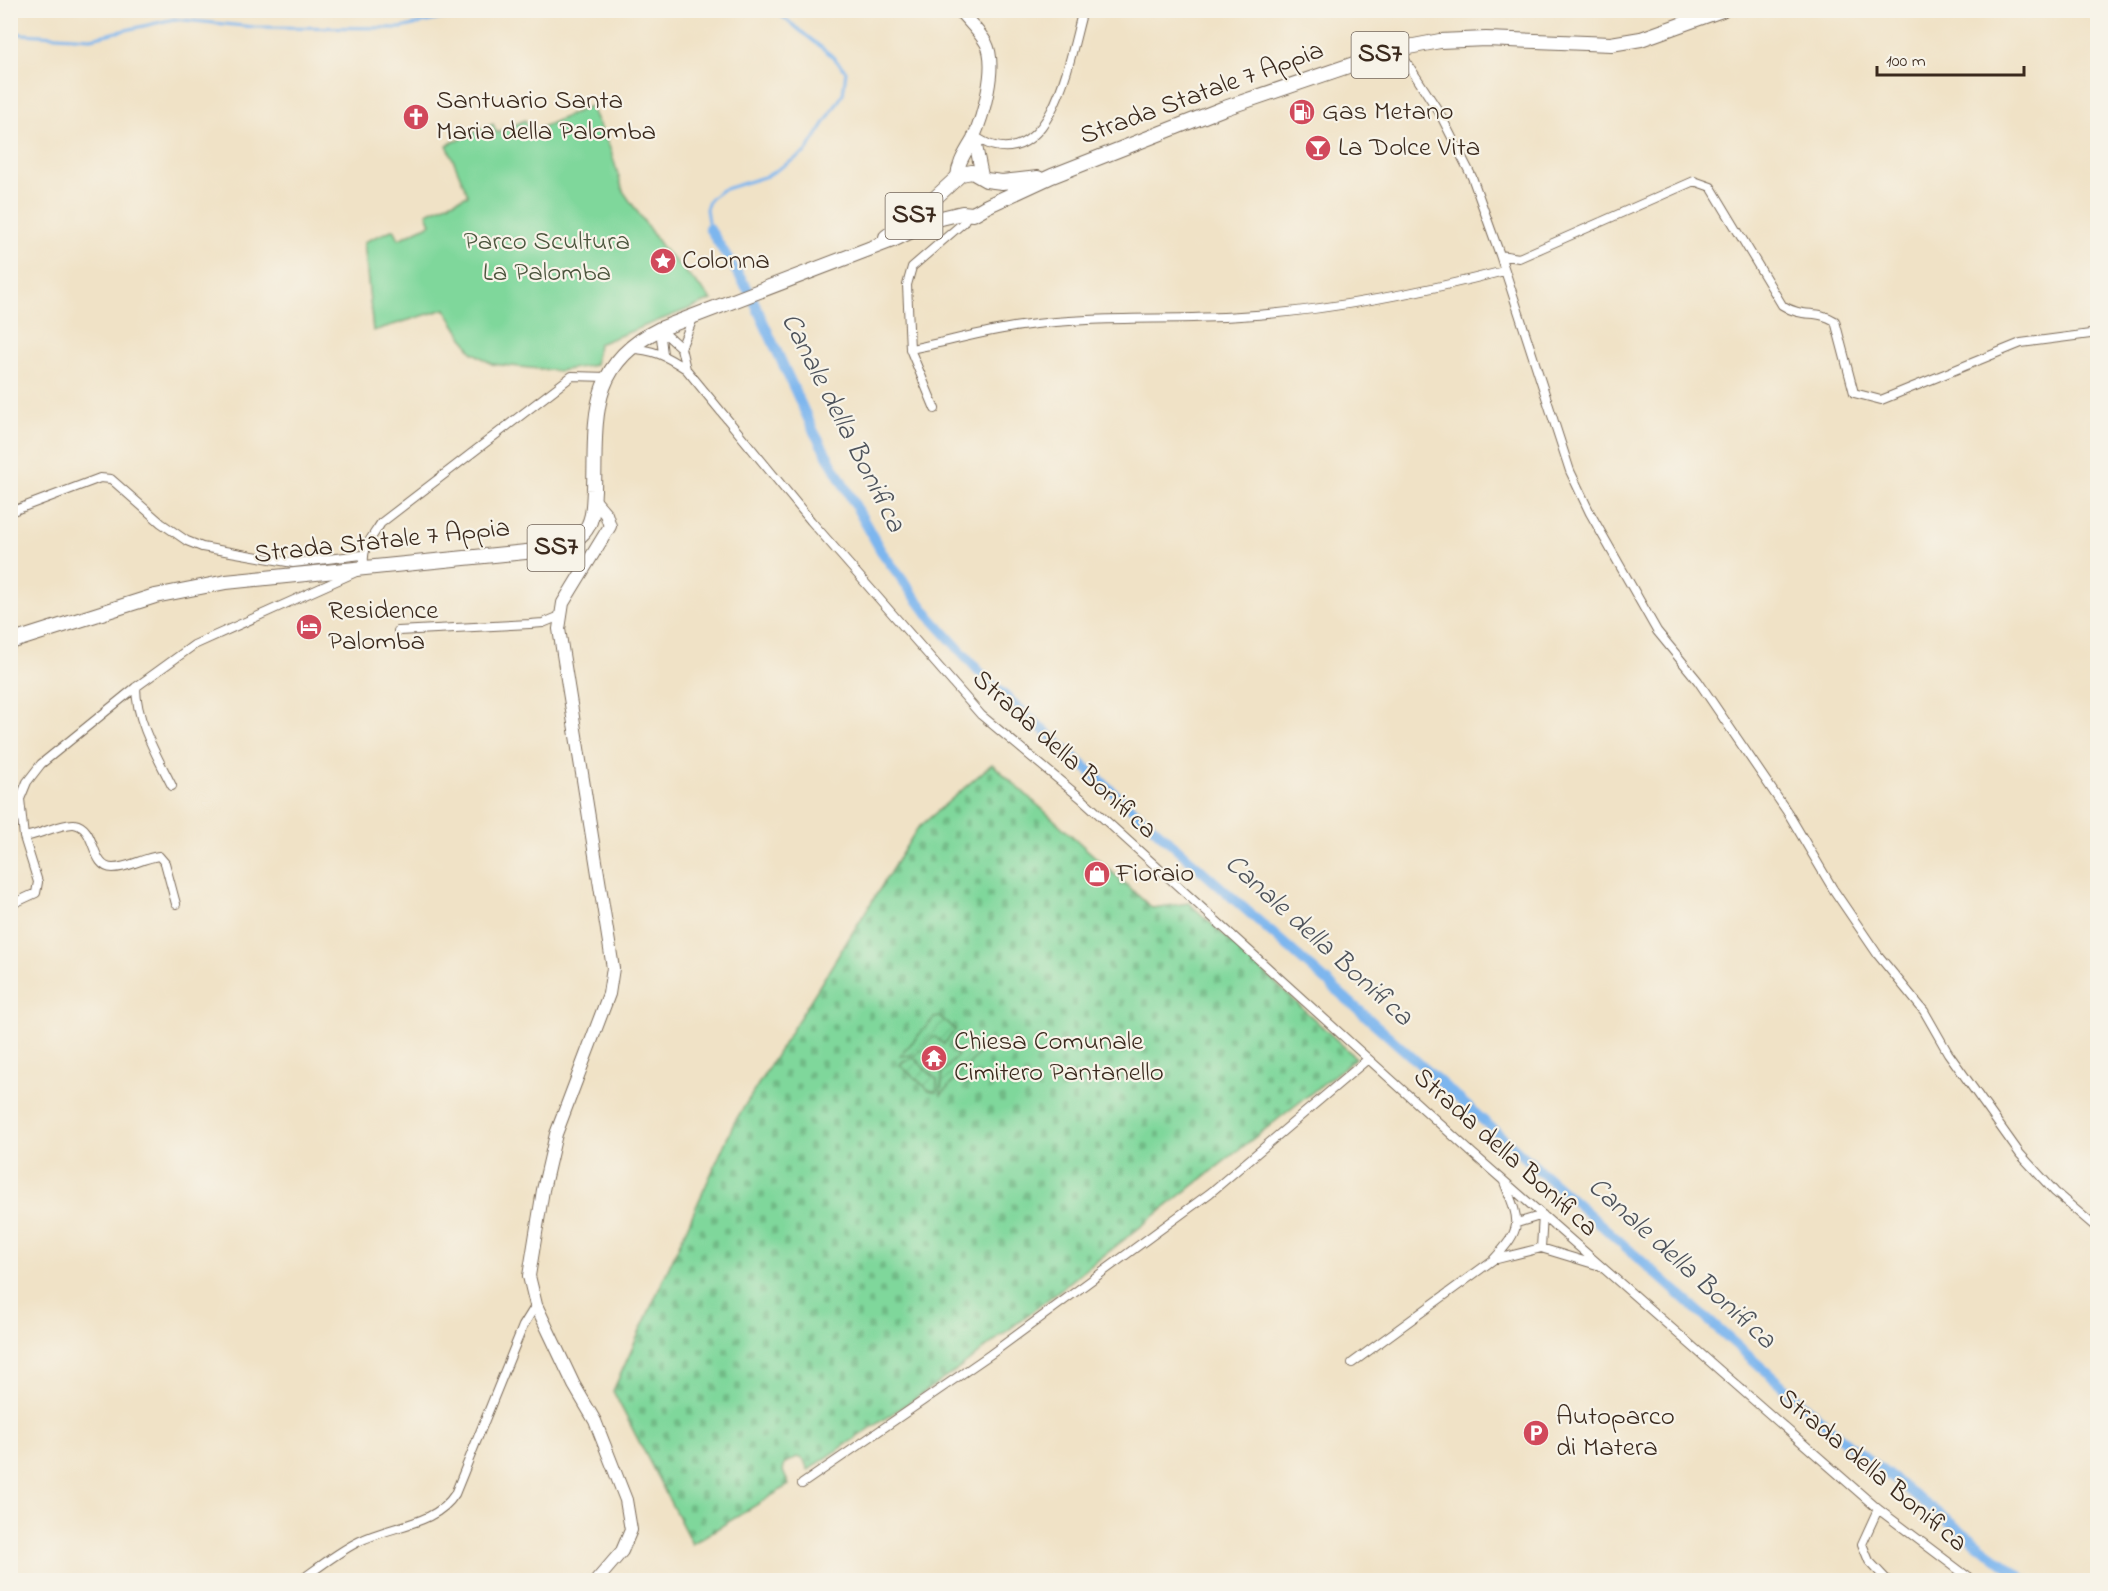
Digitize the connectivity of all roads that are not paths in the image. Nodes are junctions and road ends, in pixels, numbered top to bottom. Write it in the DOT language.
graph roads {
  1 [pos="959,10"];
  2 [pos="1083,10"];
  3 [pos="1722,10"];
  4 [pos="1398,49"];
  5 [pos="974,136"];
  6 [pos="1052,177"];
  7 [pos="984,178"];
  8 [pos="953,182"];
  9 [pos="987,206"];
  10 [pos="965,214"];
  11 [pos="877,245"];
  12 [pos="1500,255"];
  13 [pos="1504,271"];
  14 [pos="694,316"];
  15 [pos="660,328"];
  16 [pos="2097,333"];
  17 [pos="681,348"];
  18 [pos="627,349"];
  19 [pos="910,349"];
  20 [pos="663,354"];
  21 [pos="686,369"];
  22 [pos="607,377"];
  23 [pos="935,410"];
  24 [pos="594,500"];
  25 [pos="10,512"];
  26 [pos="364,562"];
  27 [pos="560,616"];
  28 [pos="398,631"];
  29 [pos="10,642"];
  30 [pos="136,687"];
  31 [pos="172,786"];
  32 [pos="24,837"];
  33 [pos="176,904"];
  34 [pos="10,905"];
  35 [pos="1368,1059"];
  36 [pos="1504,1181"];
  37 [pos="1543,1215"];
  38 [pos="1516,1223"];
  39 [pos="2097,1229"];
  40 [pos="1541,1248"];
  41 [pos="1493,1260"];
  42 [pos="1601,1267"];
  43 [pos="536,1305"];
  44 [pos="1352,1363"];
  45 [pos="802,1484"];
  46 [pos="1878,1509"];
  47 [pos="301,1581"];
  48 [pos="597,1581"];
  49 [pos="1887,1581"];
  50 [pos="1972,1581"];
  1 -- 5 [label="main road"];
  2 -- 5 [label="street"];
  3 -- 4 [label="main road, Strada Statale 7 Appia / SS7"];
  4 -- 6 [label="main road, Strada Statale 7 Appia / SS7"];
  4 -- 12 [label="street"];
  5 -- 7 [label="main road"];
  5 -- 8 [label="main road"];
  6 -- 7 [label="main road, Strada Statale 7 Appia / SS7"];
  6 -- 9 [label="main road, Strada Statale 7 Appia / SS7"];
  7 -- 8 [label="main road, Strada Statale 7 Appia / SS7"];
  7 -- 9 [label="main road"];
  8 -- 10 [label="main road"];
  8 -- 11 [label="main road, Strada Statale 7 Appia / SS7"];
  9 -- 10 [label="main road, Strada Statale 7 Appia / SS7"];
  10 -- 11 [label="main road, Strada Statale 7 Appia / SS7"];
  10 -- 19 [label="street"];
  11 -- 14 [label="main road, Strada Statale 7 Appia / SS7"];
  12 -- 13 [label="street"];
  12 -- 16 [label="street"];
  13 -- 19 [label="street"];
  13 -- 39 [label="street"];
  14 -- 15 [label="main road, Strada Statale 7 Appia / SS7"];
  14 -- 17 [label="street"];
  15 -- 17 [label="street"];
  15 -- 18 [label="main road, Strada Statale 7 Appia / SS7"];
  15 -- 20 [label="street"];
  17 -- 21 [label="street"];
  18 -- 20 [label="street"];
  18 -- 22 [label="main road, Strada Statale 7 Appia / SS7"];
  19 -- 23 [label="street"];
  20 -- 21 [label="street"];
  21 -- 35 [label="street, Strada della Bonifica"];
  22 -- 24 [label="main road, Strada Statale 7 Appia / SS7"];
  22 -- 26 [label="street"];
  24 -- 26 [label="main road, Strada Statale 7 Appia / SS7"];
  24 -- 27 [label="main road"];
  25 -- 26 [label="street"];
  26 -- 29 [label="main road, Strada Statale 7 Appia / SS7"];
  26 -- 30 [label="street"];
  27 -- 28 [label="street"];
  27 -- 43 [label="main road"];
  30 -- 31 [label="street"];
  30 -- 32 [label="street"];
  32 -- 33 [label="street"];
  32 -- 34 [label="street"];
  35 -- 36 [label="street, Strada della Bonifica"];
  35 -- 45 [label="street"];
  36 -- 37 [label="street, Strada della Bonifica"];
  36 -- 38 [label="street"];
  37 -- 38 [label="street"];
  37 -- 40 [label="street"];
  37 -- 42 [label="street, Strada della Bonifica"];
  38 -- 41 [label="street"];
  40 -- 41 [label="street"];
  40 -- 42 [label="street"];
  41 -- 44 [label="street"];
  42 -- 46 [label="street, Strada della Bonifica"];
  43 -- 47 [label="street"];
  43 -- 48 [label="main road"];
  46 -- 49 [label="street"];
  46 -- 50 [label="street, Strada della Bonifica"];
}
